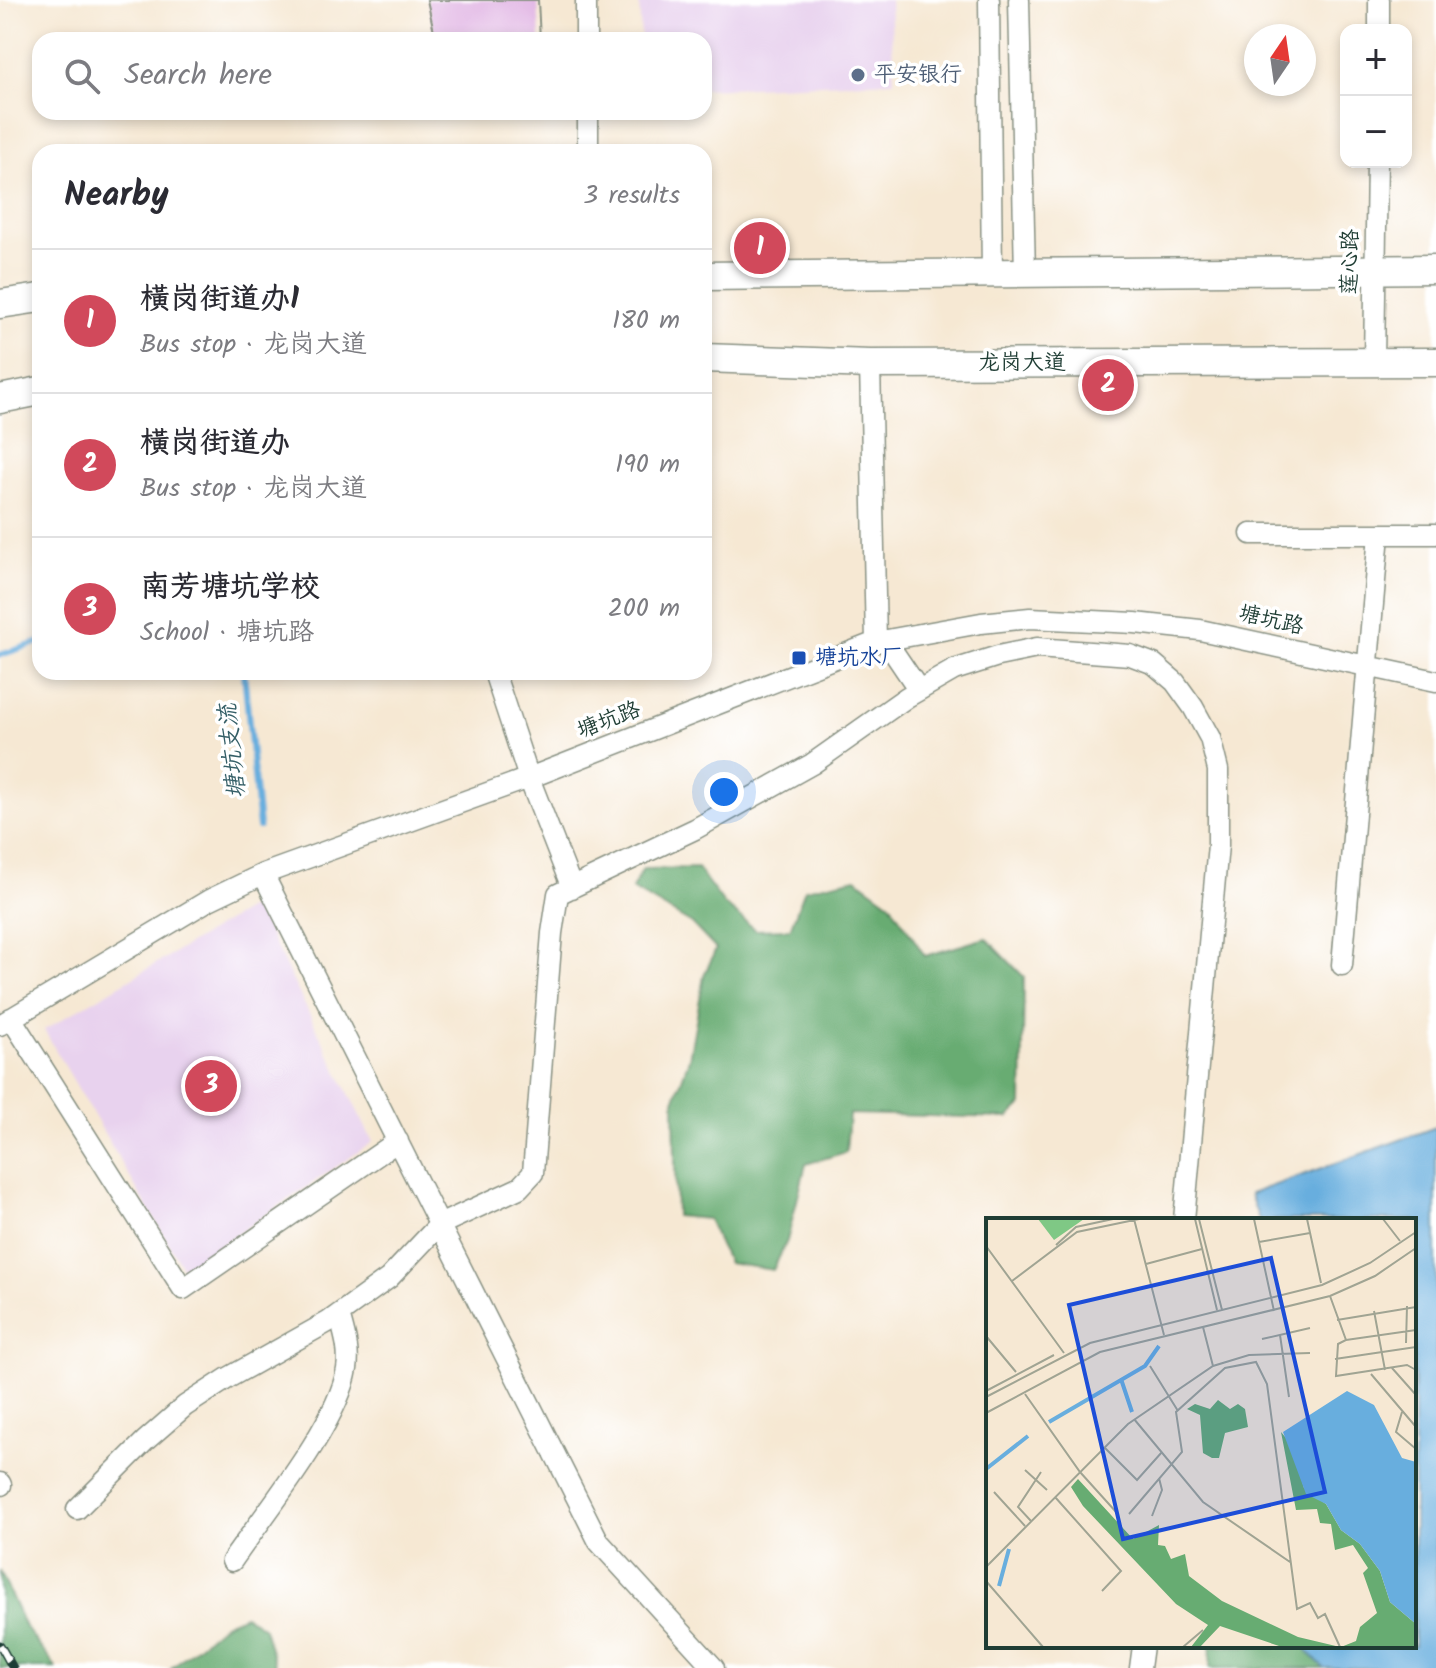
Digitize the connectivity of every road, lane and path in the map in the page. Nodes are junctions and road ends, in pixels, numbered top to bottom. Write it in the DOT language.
graph roads {
  1 [pos="586,0"];
  2 [pos="989,0"];
  3 [pos="1019,0"];
  4 [pos="1379,0"];
  5 [pos="1379,24"];
  6 [pos="586,32"];
  7 [pos="588,120"];
  8 [pos="588,144"];
  9 [pos="1377,168"];
  10 [pos="1436,269"];
  11 [pos="1375,270"];
  12 [pos="992,274"];
  13 [pos="1025,275"];
  14 [pos="712,276"];
  15 [pos="32,299"];
  16 [pos="0,304"];
  17 [pos="712,358"];
  18 [pos="1374,362"];
  19 [pos="1436,362"];
  20 [pos="870,364"];
  21 [pos="32,393"];
  22 [pos="0,399"];
  23 [pos="1251,534"];
  24 [pos="1379,534"];
  25 [pos="1436,534"];
  26 [pos="881,642"];
  27 [pos="1368,668"];
  28 [pos="497,680"];
  29 [pos="1436,681"];
  30 [pos="919,690"];
  31 [pos="529,778"];
  32 [pos="263,874"];
  33 [pos="572,888"];
  34 [pos="1342,965"];
  35 [pos="5,1021"];
  36 [pos="398,1141"];
  37 [pos="1184,1218"];
  38 [pos="439,1225"];
  39 [pos="339,1314"];
  40 [pos="77,1509"];
  41 [pos="232,1561"];
  42 [pos="1143,1648"];
  43 [pos="714,1668"];
  44 [pos="1140,1668"];
  1 -- 6 [label="street"];
  2 -- 12 [label="street"];
  3 -- 13 [label="street"];
  4 -- 5 [label="street"];
  7 -- 8 [label="street"];
  9 -- 11 [label="street, 莲心路"];
  10 -- 11 [label="highway"];
  11 -- 13 [label="highway"];
  11 -- 18 [label="street, 莲心路"];
  12 -- 13 [label="highway"];
  12 -- 14 [label="highway"];
  15 -- 16 [label="highway"];
  17 -- 20 [label="highway, 龙岗大道"];
  18 -- 19 [label="highway, 龙岗大道"];
  18 -- 20 [label="highway, 龙岗大道"];
  20 -- 26 [label="street"];
  21 -- 22 [label="highway"];
  23 -- 24 [label="street"];
  24 -- 25 [label="street"];
  24 -- 27 [label="street"];
  26 -- 27 [label="street, 塘坑路"];
  26 -- 30 [label="street"];
  26 -- 31 [label="street, 塘坑路"];
  27 -- 29 [label="street, 塘坑路"];
  27 -- 34 [label="street"];
  28 -- 31 [label="street"];
  30 -- 33 [label="street"];
  30 -- 37 [label="street"];
  31 -- 32 [label="street, 塘坑路"];
  31 -- 33 [label="street"];
  32 -- 35 [label="street, 塘坑路"];
  32 -- 36 [label="street"];
  33 -- 38 [label="street"];
  35 -- 36 [label="street"];
  36 -- 38 [label="street"];
  38 -- 39 [label="street"];
  38 -- 43 [label="street"];
  39 -- 40 [label="street"];
  39 -- 41 [label="street"];
  42 -- 44 [label="street"];
}
